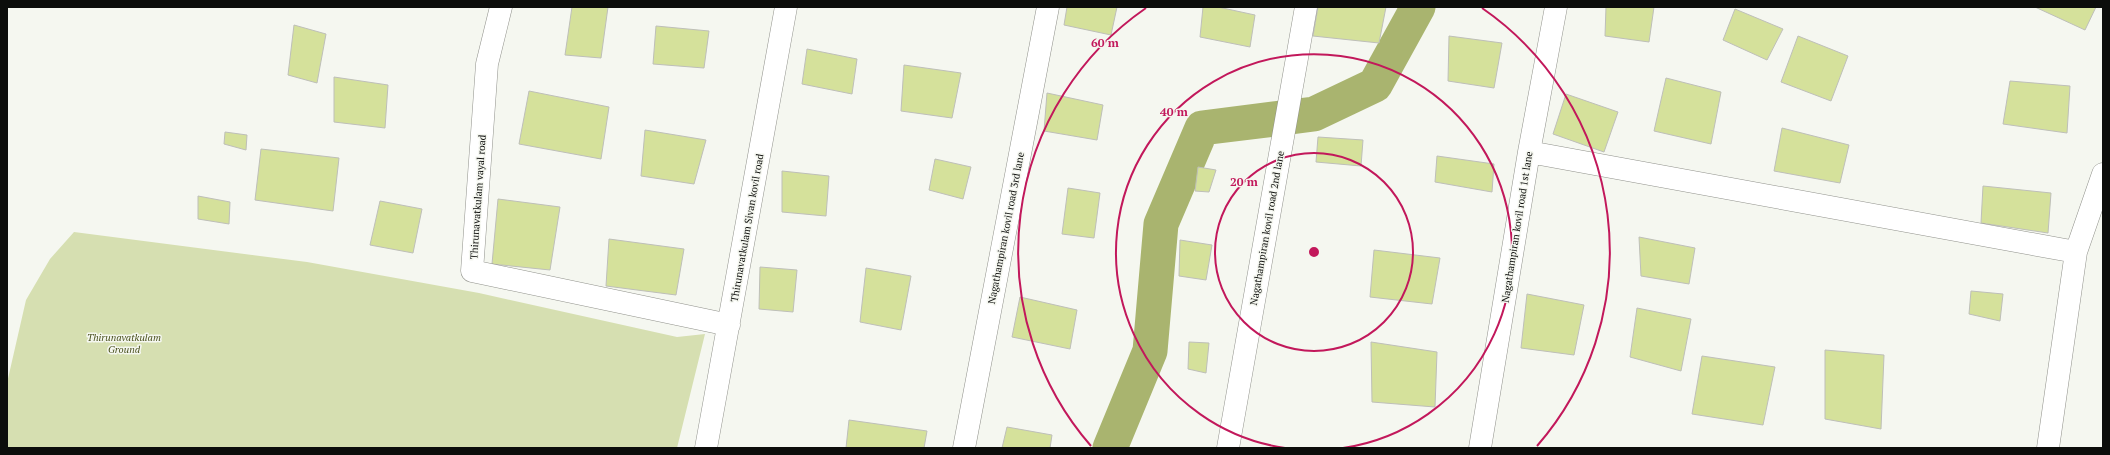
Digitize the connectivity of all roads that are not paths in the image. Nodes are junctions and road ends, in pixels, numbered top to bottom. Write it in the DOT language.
graph roads {
  1 [pos="501,7"];
  2 [pos="786,7"];
  3 [pos="1048,7"];
  4 [pos="1306,7"];
  5 [pos="1556,7"];
  6 [pos="1529,152"];
  7 [pos="2103,174"];
  8 [pos="2076,252"];
  9 [pos="730,325"];
  10 [pos="706,448"];
  11 [pos="964,448"];
  12 [pos="1228,448"];
  13 [pos="1480,448"];
  14 [pos="2048,448"];
  1 -- 9 [label="street, Thirunavatkulam vayal road"];
  2 -- 9 [label="street, Thirunavatkulam Sivan kovil road"];
  3 -- 11 [label="street, Nagathampiran kovil road 3rd lane"];
  4 -- 12 [label="street, Nagathampiran kovil road 2nd lane"];
  5 -- 6 [label="street, Nagathampiran kovil road 1st lane"];
  6 -- 8 [label="street"];
  6 -- 13 [label="street, Nagathampiran kovil road 1st lane"];
  7 -- 8 [label="street"];
  8 -- 14 [label="street"];
  9 -- 10 [label="street, Thirunavatkulam Sivan kovil road"];
}
